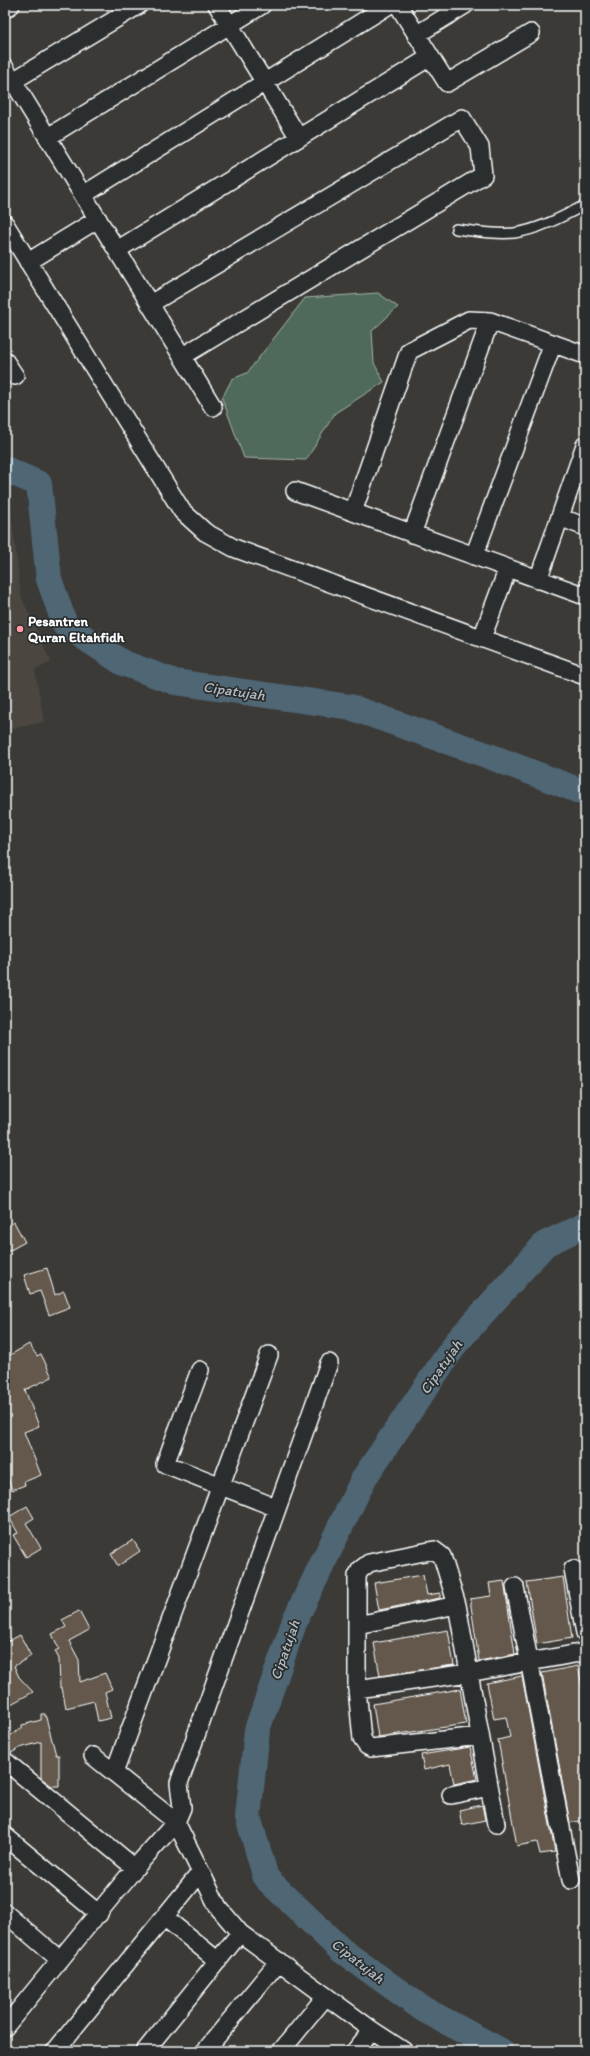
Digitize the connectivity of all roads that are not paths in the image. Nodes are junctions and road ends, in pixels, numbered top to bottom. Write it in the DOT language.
graph roads {
  1 [pos="11,5"];
  2 [pos="139,5"];
  3 [pos="217,5"];
  4 [pos="262,5"];
  5 [pos="389,5"];
  6 [pos="398,5"];
  7 [pos="464,5"];
  8 [pos="5,9"];
  9 [pos="229,25"];
  10 [pos="531,33"];
  11 [pos="416,35"];
  12 [pos="430,57"];
  13 [pos="9,74"];
  14 [pos="264,83"];
  15 [pos="48,137"];
  16 [pos="299,138"];
  17 [pos="84,195"];
  18 [pos="585,205"];
  19 [pos="98,219"];
  20 [pos="5,224"];
  21 [pos="456,229"];
  22 [pos="117,250"];
  23 [pos="28,262"];
  24 [pos="150,304"];
  25 [pos="490,321"];
  26 [pos="553,343"];
  27 [pos="585,354"];
  28 [pos="182,356"];
  29 [pos="5,360"];
  30 [pos="15,376"];
  31 [pos="213,406"];
  32 [pos="584,451"];
  33 [pos="295,491"];
  34 [pos="353,512"];
  35 [pos="560,517"];
  36 [pos="585,526"];
  37 [pos="412,534"];
  38 [pos="474,556"];
  39 [pos="508,568"];
  40 [pos="538,580"];
  41 [pos="585,596"];
  42 [pos="482,638"];
  43 [pos="585,676"];
  44 [pos="269,1355"];
  45 [pos="329,1363"];
  46 [pos="200,1370"];
  47 [pos="221,1486"];
  48 [pos="277,1508"];
  49 [pos="573,1569"];
  50 [pos="515,1587"];
  51 [pos="457,1605"];
  52 [pos="357,1625"];
  53 [pos="585,1633"];
  54 [pos="585,1652"];
  55 [pos="529,1661"];
  56 [pos="468,1673"];
  57 [pos="357,1689"];
  58 [pos="480,1736"];
  59 [pos="93,1756"];
  60 [pos="5,1761"];
  61 [pos="114,1773"];
  62 [pos="489,1787"];
  63 [pos="451,1795"];
  64 [pos="176,1822"];
  65 [pos="496,1824"];
  66 [pos="5,1836"];
  67 [pos="135,1868"];
  68 [pos="200,1873"];
  69 [pos="571,1880"];
  70 [pos="5,1913"];
  71 [pos="99,1914"];
  72 [pos="164,1918"];
  73 [pos="240,1933"];
  74 [pos="60,1960"];
  75 [pos="218,1961"];
  76 [pos="279,1961"];
  77 [pos="326,1996"];
  78 [pos="5,2028"];
  79 [pos="372,2030"];
  80 [pos="55,2051"];
  81 [pos="145,2051"];
  82 [pos="205,2051"];
  83 [pos="282,2051"];
  84 [pos="355,2051"];
  85 [pos="404,2051"];
  1 -- 8 [label="street"];
  2 -- 13 [label="street"];
  3 -- 9 [label="street"];
  4 -- 9 [label="street"];
  5 -- 14 [label="street"];
  6 -- 11 [label="street"];
  7 -- 11 [label="street"];
  9 -- 14 [label="street"];
  9 -- 15 [label="street"];
  10 -- 12 [label="street"];
  11 -- 12 [label="street"];
  12 -- 16 [label="street"];
  13 -- 15 [label="street"];
  14 -- 16 [label="street"];
  14 -- 17 [label="street"];
  15 -- 17 [label="street"];
  16 -- 22 [label="street"];
  17 -- 19 [label="street"];
  18 -- 21 [label="lane"];
  19 -- 22 [label="street"];
  19 -- 23 [label="street"];
  20 -- 23 [label="street"];
  22 -- 24 [label="street"];
  23 -- 42 [label="street"];
  24 -- 28 [label="street"];
  24 -- 28 [label="street"];
  25 -- 26 [label="street"];
  25 -- 34 [label="street"];
  25 -- 37 [label="street"];
  26 -- 27 [label="street"];
  26 -- 38 [label="street"];
  28 -- 31 [label="street"];
  29 -- 30 [label="street"];
  32 -- 35 [label="street"];
  33 -- 34 [label="street"];
  34 -- 37 [label="street"];
  35 -- 36 [label="street"];
  35 -- 40 [label="street"];
  37 -- 38 [label="street"];
  38 -- 39 [label="street"];
  39 -- 40 [label="street"];
  39 -- 42 [label="street"];
  40 -- 41 [label="street"];
  42 -- 43 [label="street"];
  44 -- 47 [label="street"];
  45 -- 48 [label="street"];
  46 -- 47 [label="street"];
  47 -- 48 [label="street"];
  47 -- 61 [label="street"];
  48 -- 64 [label="street"];
  49 -- 53 [label="street"];
  50 -- 55 [label="street"];
  51 -- 52 [label="street"];
  51 -- 52 [label="street"];
  51 -- 56 [label="street"];
  52 -- 57 [label="street"];
  54 -- 55 [label="street"];
  55 -- 56 [label="street"];
  55 -- 69 [label="street"];
  56 -- 57 [label="street"];
  56 -- 58 [label="street"];
  57 -- 58 [label="street"];
  58 -- 62 [label="street"];
  59 -- 61 [label="street"];
  60 -- 67 [label="street"];
  61 -- 64 [label="street"];
  62 -- 63 [label="street"];
  62 -- 65 [label="street"];
  64 -- 67 [label="street"];
  64 -- 68 [label="street"];
  66 -- 71 [label="street"];
  67 -- 71 [label="street"];
  68 -- 72 [label="street"];
  68 -- 73 [label="street"];
  70 -- 74 [label="street"];
  71 -- 74 [label="street"];
  72 -- 75 [label="street"];
  72 -- 80 [label="street"];
  73 -- 75 [label="street"];
  73 -- 76 [label="street"];
  74 -- 78 [label="street"];
  75 -- 81 [label="street"];
  76 -- 77 [label="street"];
  76 -- 82 [label="street"];
  77 -- 79 [label="street"];
  77 -- 83 [label="street"];
  79 -- 84 [label="street"];
  79 -- 85 [label="street"];
}
